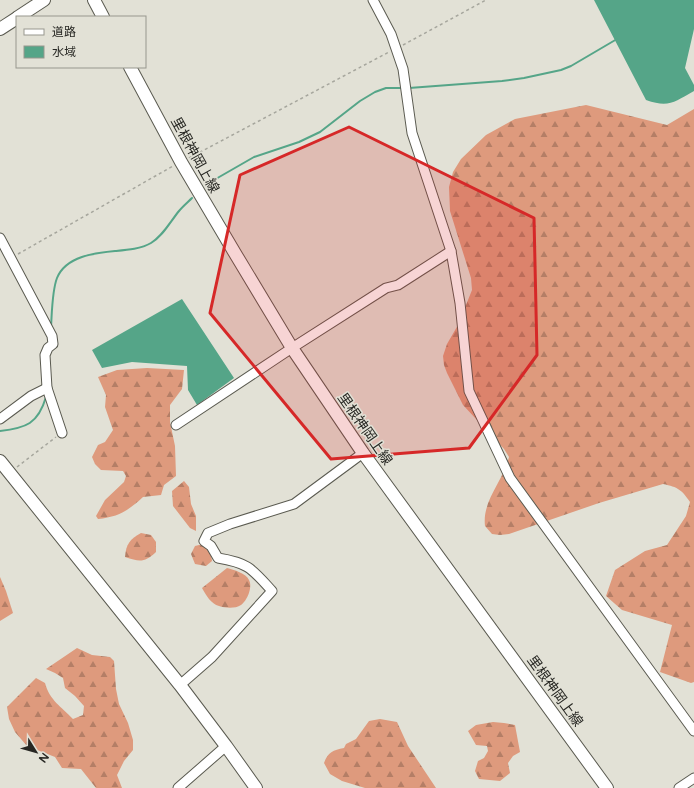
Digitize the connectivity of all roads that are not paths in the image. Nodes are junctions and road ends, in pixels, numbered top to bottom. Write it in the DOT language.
graph roads {
  1 [pos="44,0"];
  2 [pos="94,0"];
  3 [pos="373,0"];
  4 [pos="20,16"];
  5 [pos="102,16"];
  6 [pos="16,18"];
  7 [pos="0,29"];
  8 [pos="131,68"];
  9 [pos="0,238"];
  10 [pos="451,251"];
  11 [pos="292,348"];
  12 [pos="47,388"];
  13 [pos="0,418"];
  14 [pos="176,425"];
  15 [pos="62,433"];
  16 [pos="363,453"];
  17 [pos="0,461"];
  18 [pos="180,685"];
  19 [pos="694,731"];
  20 [pos="226,746"];
  21 [pos="694,778"];
  22 [pos="178,788"];
  23 [pos="256,788"];
  24 [pos="608,788"];
  25 [pos="679,788"];
  1 -- 4 [label="main road"];
  2 -- 5 [label="main road"];
  3 -- 10 [label="street"];
  6 -- 7 [label="main road"];
  8 -- 11 [label="main road, 里根神岡上線"];
  9 -- 12 [label="street"];
  10 -- 11 [label="street"];
  10 -- 19 [label="street"];
  11 -- 14 [label="street"];
  11 -- 16 [label="main road, 里根神岡上線"];
  12 -- 13 [label="street"];
  12 -- 15 [label="street"];
  16 -- 18 [label="street"];
  16 -- 24 [label="main road, 里根神岡上線"];
  17 -- 18 [label="main road"];
  18 -- 20 [label="main road"];
  20 -- 22 [label="street"];
  20 -- 23 [label="main road"];
  21 -- 25 [label="street"];
}
